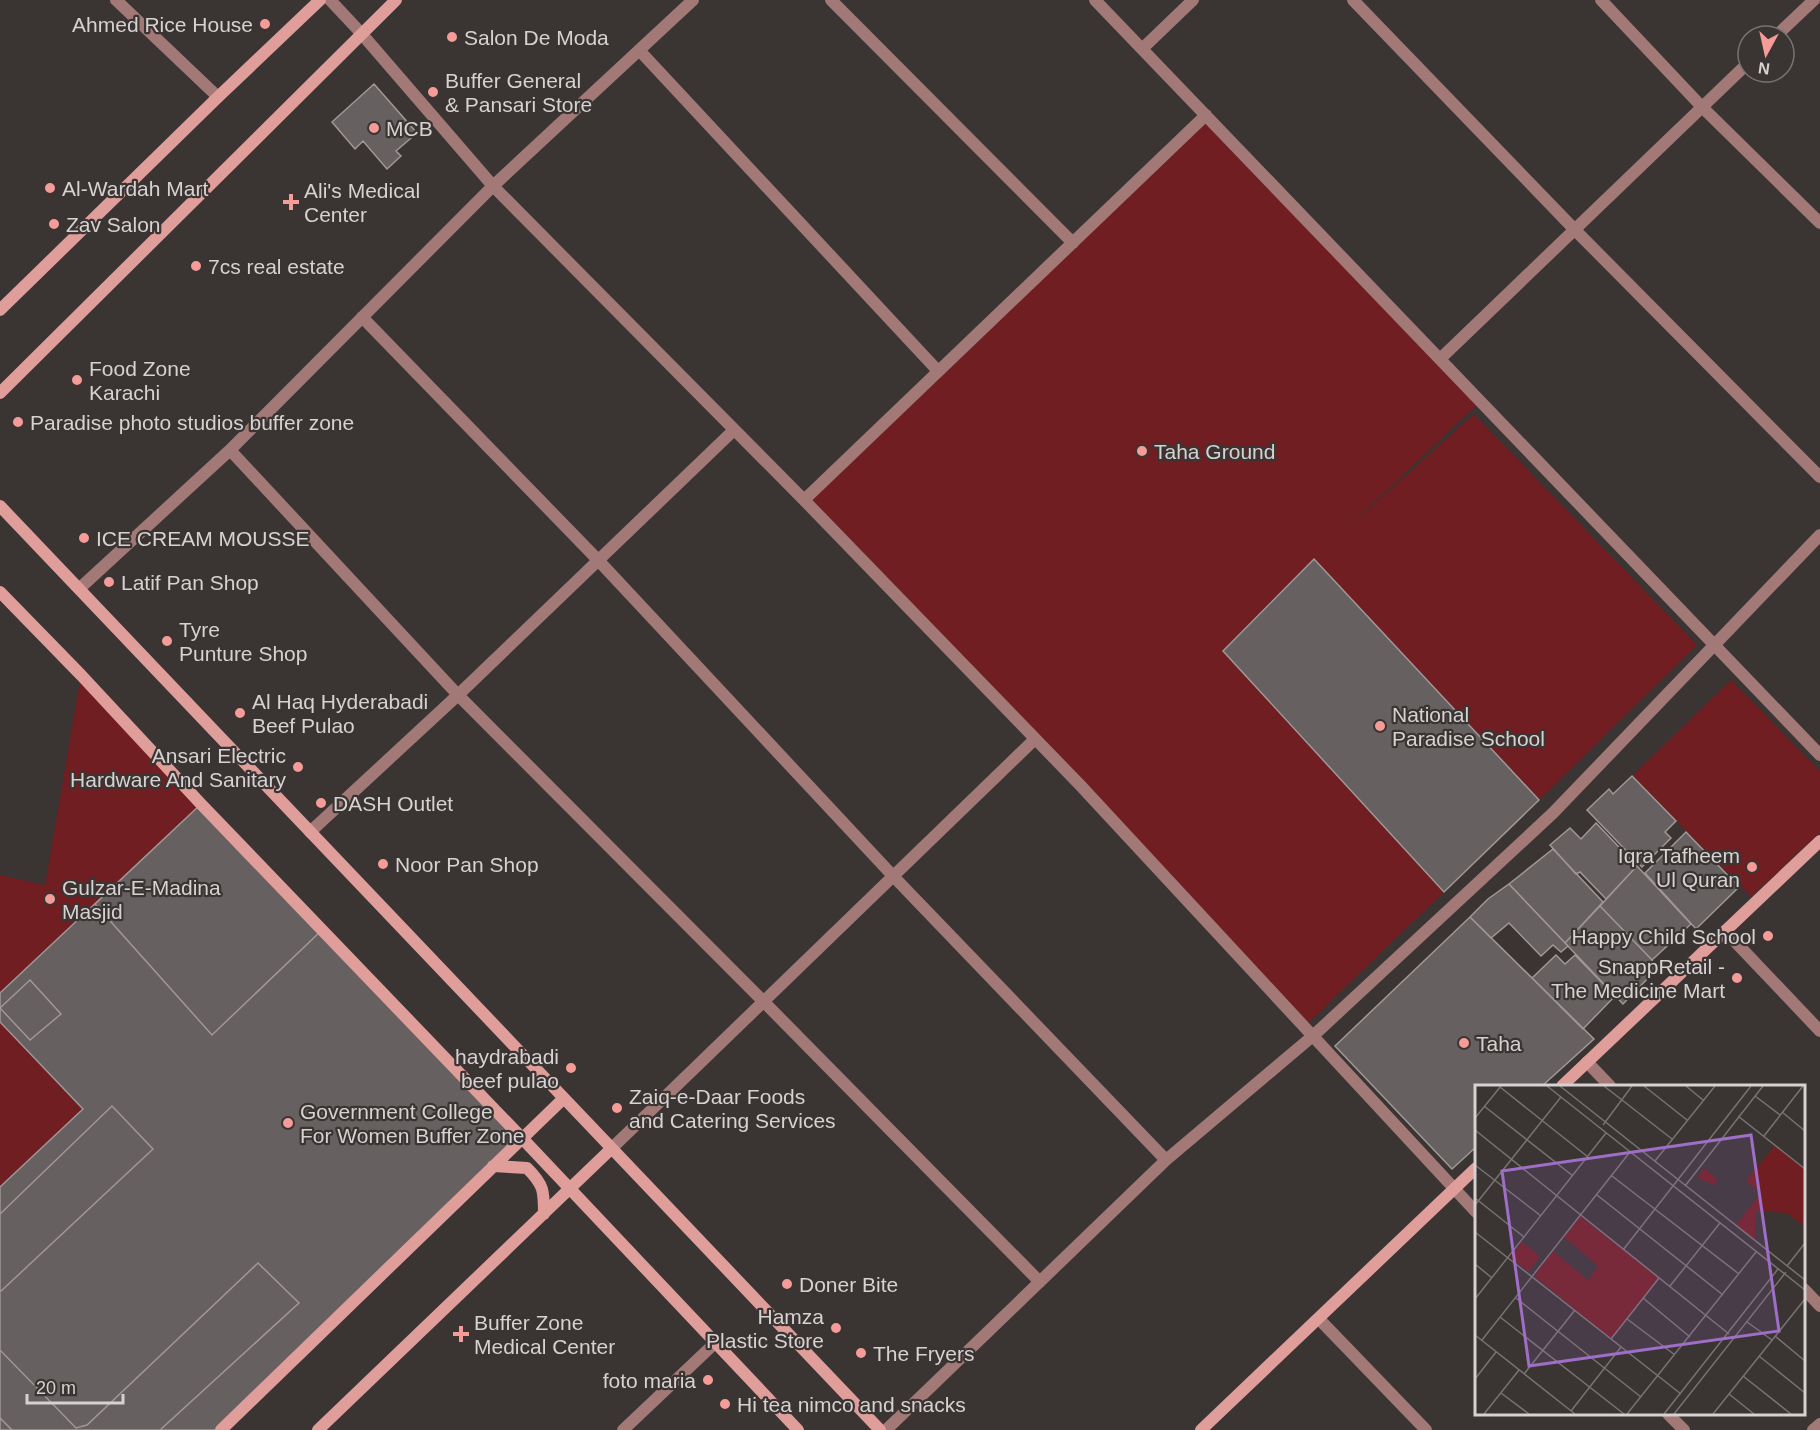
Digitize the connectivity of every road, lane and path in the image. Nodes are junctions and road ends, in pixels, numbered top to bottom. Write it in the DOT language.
graph roads {
  1 [pos="116,0"];
  2 [pos="320,0"];
  3 [pos="330,0"];
  4 [pos="396,0"];
  5 [pos="693,0"];
  6 [pos="831,0"];
  7 [pos="1095,0"];
  8 [pos="1193,0"];
  9 [pos="1353,0"];
  10 [pos="1601,0"];
  11 [pos="1814,0"];
  12 [pos="1789,24"];
  13 [pos="361,33"];
  14 [pos="1142,49"];
  15 [pos="639,50"];
  16 [pos="1736,74"];
  17 [pos="218,97"];
  18 [pos="1702,107"];
  19 [pos="1206,116"];
  20 [pos="493,186"];
  21 [pos="1820,223"];
  22 [pos="1575,230"];
  23 [pos="1072,243"];
  24 [pos="0,310"];
  25 [pos="362,317"];
  26 [pos="1440,359"];
  27 [pos="938,372"];
  28 [pos="0,393"];
  29 [pos="734,430"];
  30 [pos="230,450"];
  31 [pos="1820,477"];
  32 [pos="804,501"];
  33 [pos="0,506"];
  34 [pos="1820,535"];
  35 [pos="598,560"];
  36 [pos="80,588"];
  37 [pos="0,592"];
  38 [pos="1715,647"];
  39 [pos="458,695"];
  40 [pos="1034,740"];
  41 [pos="1820,755"];
  42 [pos="310,832"];
  43 [pos="1820,841"];
  44 [pos="894,877"];
  45 [pos="1725,931"];
  46 [pos="764,1002"];
  47 [pos="1820,1031"];
  48 [pos="1314,1035"];
  49 [pos="1587,1062"];
  50 [pos="1563,1085"];
  51 [pos="1609,1085"];
  52 [pos="563,1099"];
  53 [pos="521,1137"];
  54 [pos="611,1149"];
  55 [pos="1166,1160"];
  56 [pos="493,1166"];
  57 [pos="1475,1169"];
  58 [pos="1455,1189"];
  59 [pos="570,1190"];
  60 [pos="1475,1211"];
  61 [pos="544,1214"];
  62 [pos="1040,1282"];
  63 [pos="1805,1291"];
  64 [pos="1820,1306"];
  65 [pos="1319,1319"];
  66 [pos="715,1343"];
  67 [pos="1670,1415"];
  68 [pos="1820,1424"];
  69 [pos="221,1430"];
  70 [pos="318,1430"];
  71 [pos="623,1430"];
  72 [pos="798,1430"];
  73 [pos="879,1430"];
  74 [pos="886,1430"];
  75 [pos="1201,1430"];
  76 [pos="1426,1430"];
  77 [pos="1684,1430"];
  78 [pos="1813,1430"];
  1 -- 17 [label="street"];
  2 -- 17 [label="main road"];
  3 -- 13 [label="street"];
  4 -- 13 [label="main road"];
  5 -- 15 [label="street"];
  6 -- 23 [label="street"];
  7 -- 14 [label="street"];
  8 -- 14 [label="street"];
  9 -- 22 [label="street"];
  10 -- 18 [label="street"];
  11 -- 12 [label="street"];
  13 -- 20 [label="street"];
  13 -- 28 [label="main road"];
  14 -- 19 [label="street"];
  15 -- 20 [label="street"];
  15 -- 27 [label="street"];
  16 -- 18 [label="street"];
  17 -- 24 [label="main road"];
  18 -- 21 [label="street"];
  18 -- 22 [label="street"];
  19 -- 23 [label="street"];
  19 -- 26 [label="street"];
  20 -- 25 [label="street"];
  20 -- 29 [label="street"];
  22 -- 26 [label="street"];
  22 -- 31 [label="street"];
  23 -- 27 [label="street"];
  25 -- 30 [label="street"];
  25 -- 35 [label="street"];
  26 -- 38 [label="street"];
  27 -- 32 [label="street"];
  29 -- 32 [label="street"];
  29 -- 35 [label="street"];
  30 -- 36 [label="street"];
  30 -- 39 [label="street"];
  32 -- 40 [label="street"];
  33 -- 36 [label="main road"];
  34 -- 38 [label="street"];
  35 -- 39 [label="street"];
  35 -- 44 [label="street"];
  36 -- 42 [label="main road"];
  37 -- 53 [label="main road"];
  38 -- 41 [label="street"];
  38 -- 48 [label="street"];
  39 -- 42 [label="street"];
  39 -- 46 [label="street"];
  40 -- 44 [label="street"];
  40 -- 48 [label="street"];
  42 -- 52 [label="main road"];
  43 -- 45 [label="main road"];
  44 -- 46 [label="street"];
  44 -- 55 [label="street"];
  45 -- 47 [label="street"];
  45 -- 49 [label="main road"];
  46 -- 54 [label="street"];
  46 -- 62 [label="street"];
  48 -- 55 [label="street"];
  48 -- 58 [label="street"];
  49 -- 50 [label="main road"];
  49 -- 51 [label="street"];
  52 -- 53 [label="main road"];
  52 -- 54 [label="main road"];
  53 -- 56 [label="main road"];
  53 -- 59 [label="main road"];
  54 -- 59 [label="main road"];
  54 -- 73 [label="main road"];
  55 -- 62 [label="street"];
  56 -- 61 [label="main road"];
  56 -- 69 [label="main road"];
  57 -- 58 [label="main road"];
  58 -- 60 [label="street"];
  58 -- 65 [label="main road"];
  59 -- 61 [label="main road"];
  59 -- 66 [label="main road"];
  61 -- 70 [label="main road"];
  62 -- 74 [label="street"];
  63 -- 64 [label="street"];
  65 -- 75 [label="main road"];
  65 -- 76 [label="street"];
  66 -- 71 [label="street"];
  66 -- 72 [label="main road"];
  67 -- 77 [label="street"];
  68 -- 78 [label="street"];
}
